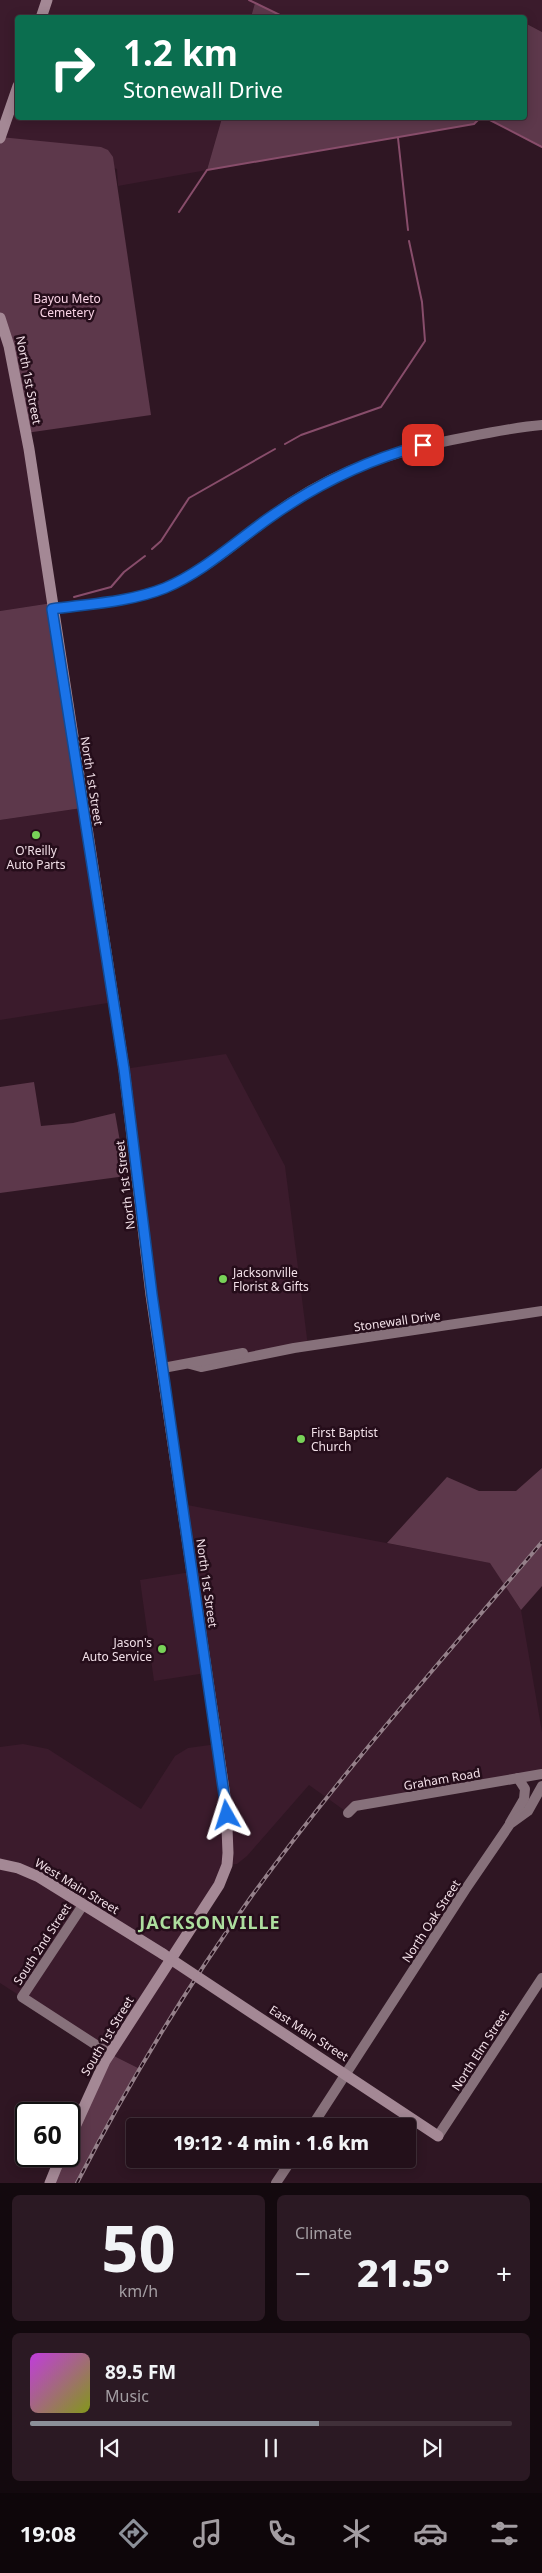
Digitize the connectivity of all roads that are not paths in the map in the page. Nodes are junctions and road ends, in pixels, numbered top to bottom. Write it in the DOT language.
graph roads {
  1 [pos="47,0"];
  2 [pos="42,15"];
  3 [pos="15,95"];
  4 [pos="0,138"];
  5 [pos="0,318"];
  6 [pos="542,426"];
  7 [pos="52,609"];
  8 [pos="542,1312"];
  9 [pos="163,1368"];
  10 [pos="542,1774"];
  11 [pos="518,1778"];
  12 [pos="542,1786"];
  13 [pos="348,1812"];
  14 [pos="510,1824"];
  15 [pos="0,1864"];
  16 [pos="83,1905"];
  17 [pos="177,1950"];
  18 [pos="163,1954"];
  19 [pos="542,1978"];
  20 [pos="110,2054"];
  21 [pos="345,2073"];
  22 [pos="80,2117"];
  23 [pos="317,2118"];
  24 [pos="438,2136"];
  25 [pos="57,2167"];
  26 [pos="286,2168"];
  27 [pos="50,2183"];
  28 [pos="276,2183"];
  1 -- 2 [label="main road"];
  3 -- 4 [label="main road"];
  5 -- 7 [label="main road, North 1st Street"];
  6 -- 7 [label="street"];
  7 -- 9 [label="main road, North 1st Street"];
  8 -- 9 [label="street, Stonewall Drive"];
  9 -- 17 [label="main road, North 1st Street"];
  10 -- 11 [label="street, Graham Road"];
  11 -- 13 [label="street, Graham Road"];
  11 -- 14 [label="street"];
  12 -- 14 [label="street, North Oak Street"];
  14 -- 21 [label="street, North Oak Street"];
  15 -- 16 [label="main road, West Main Street"];
  16 -- 18 [label="main road, West Main Street"];
  16 -- 20 [label="street, South 2nd Street"];
  17 -- 20 [label="main road, South 1st Street"];
  18 -- 21 [label="main road, East Main Street, bridge"];
  19 -- 24 [label="street, North Elm Street"];
  20 -- 22 [label="main road, South 1st Street"];
  21 -- 23 [label="street, North Oak Street"];
  21 -- 24 [label="main road, East Main Street"];
  25 -- 27 [label="main road"];
  26 -- 28 [label="street"];
}
